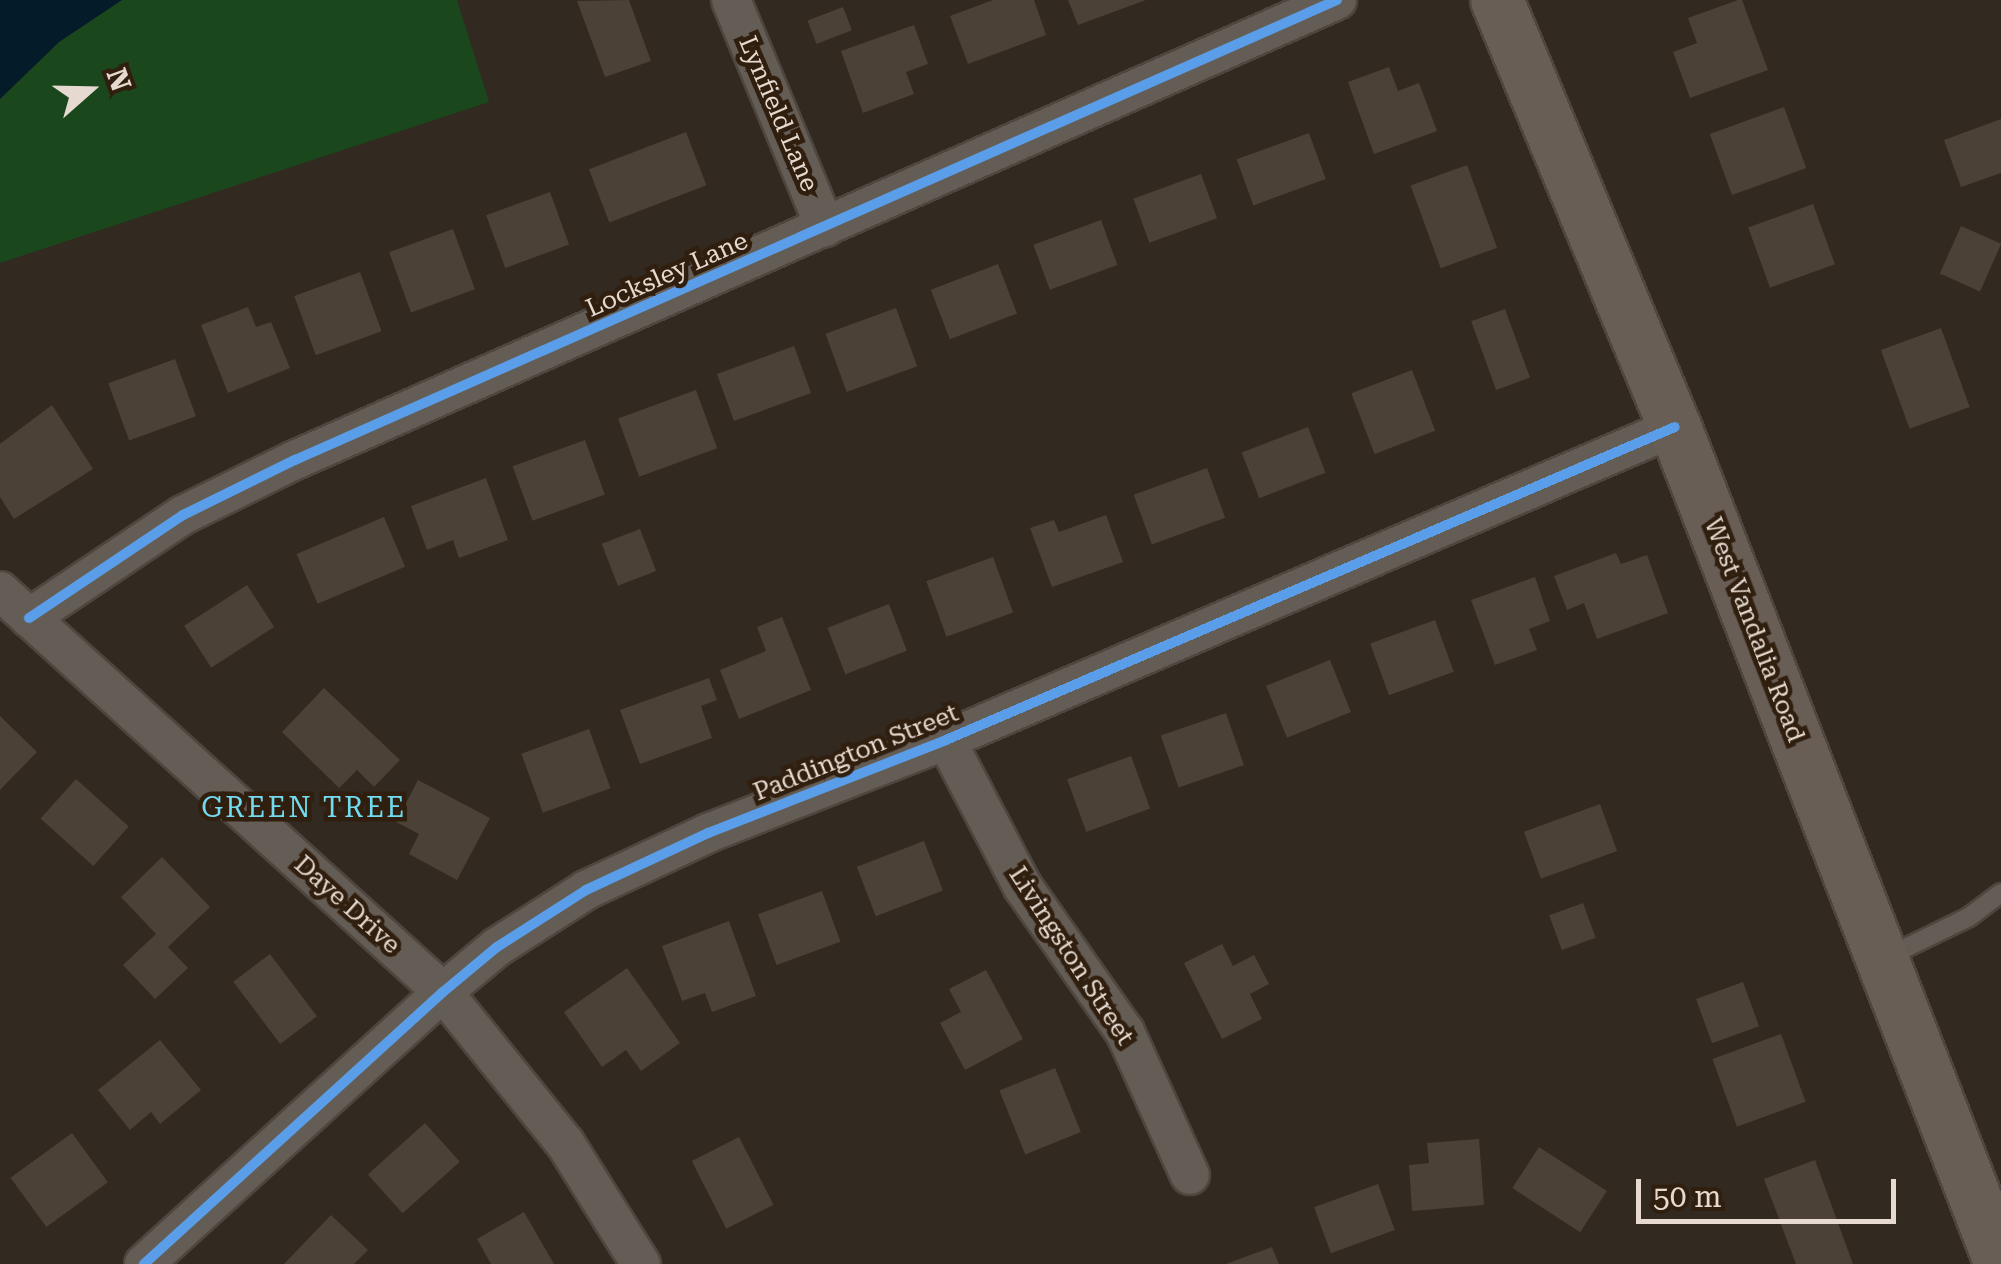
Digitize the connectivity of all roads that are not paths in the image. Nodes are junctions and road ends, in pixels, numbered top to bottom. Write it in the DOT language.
graph roads {
  1 [pos="730,0"];
  2 [pos="1337,0"];
  3 [pos="1497,0"];
  4 [pos="825,228"];
  5 [pos="1675,427"];
  6 [pos="0,591"];
  7 [pos="29,618"];
  8 [pos="946,740"];
  9 [pos="2001,893"];
  10 [pos="1882,960"];
  11 [pos="443,992"];
  12 [pos="1190,1174"];
  13 [pos="144,1264"];
  14 [pos="641,1264"];
  15 [pos="2001,1264"];
  1 -- 4 [label="street, Lynfield Lane"];
  2 -- 4 [label="street, Locksley Lane"];
  3 -- 5 [label="main road, West Vandalia Road"];
  4 -- 7 [label="street, Locksley Lane"];
  5 -- 8 [label="street, Paddington Street"];
  5 -- 10 [label="main road, West Vandalia Road"];
  6 -- 7 [label="street, Daye Drive"];
  7 -- 11 [label="street, Daye Drive"];
  8 -- 11 [label="street, Paddington Street"];
  8 -- 12 [label="street, Livingston Street"];
  9 -- 10 [label="lane"];
  10 -- 15 [label="main road, West Vandalia Road"];
  11 -- 13 [label="street, Paddington Street"];
  11 -- 14 [label="street, Daye Drive"];
}
